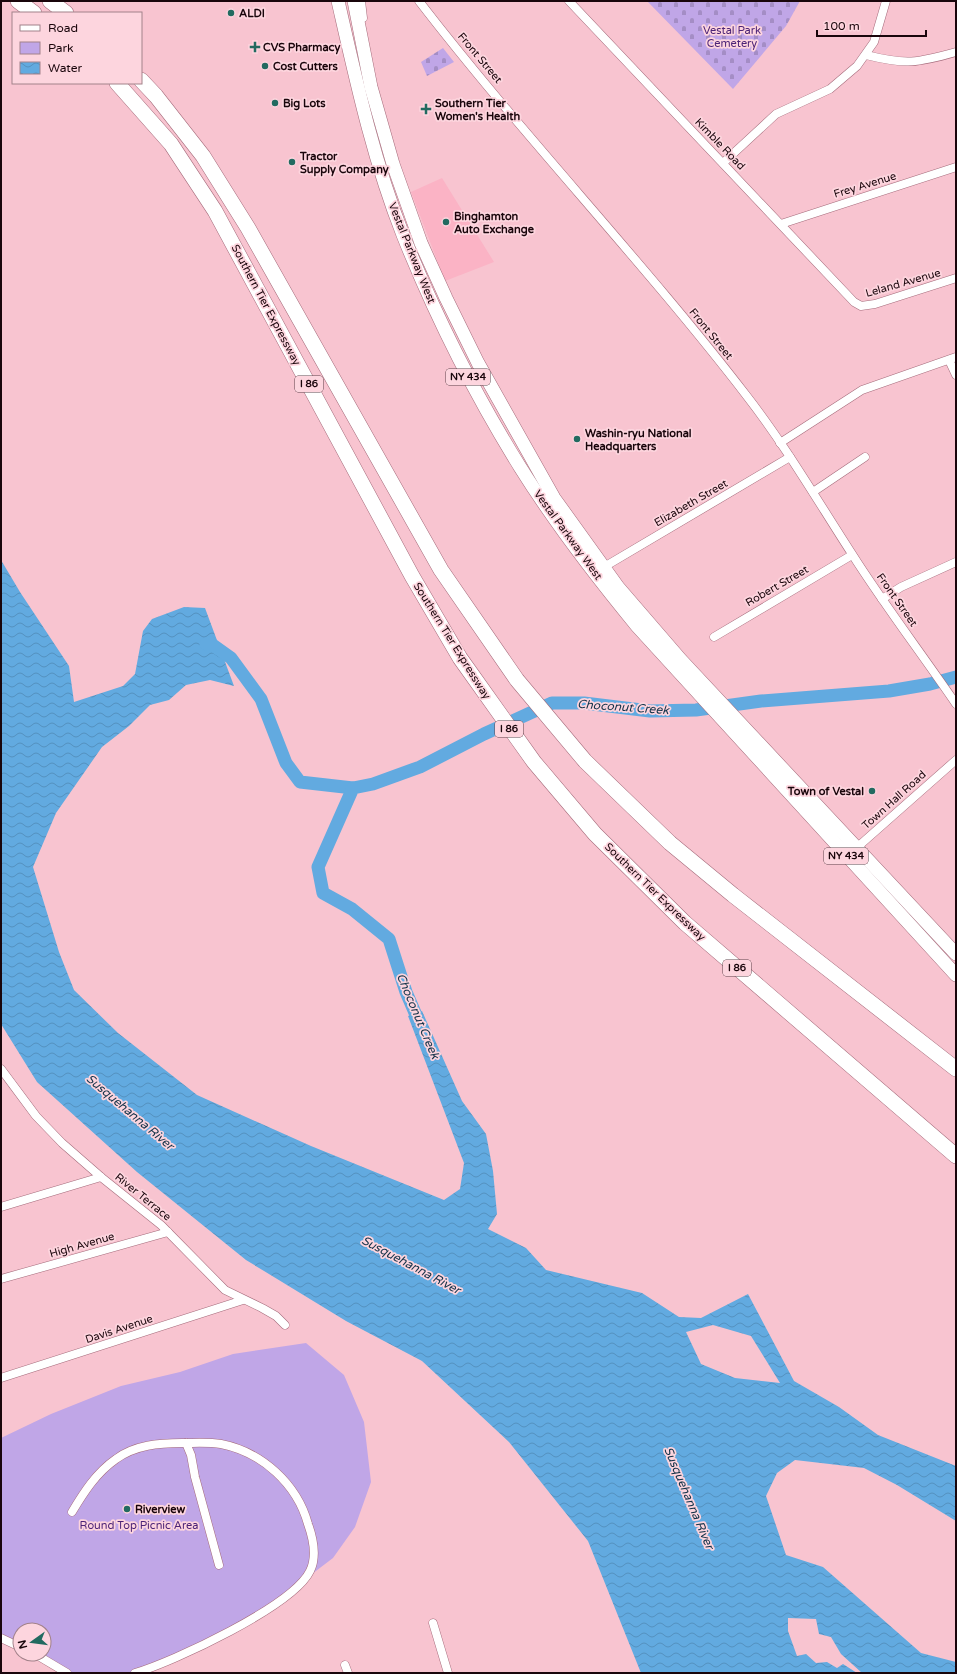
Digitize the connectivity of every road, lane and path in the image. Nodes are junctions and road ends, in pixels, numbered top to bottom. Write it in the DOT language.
graph roads {
  1 [pos="18,1"];
  2 [pos="50,1"];
  3 [pos="338,1"];
  4 [pos="354,1"];
  5 [pos="361,1"];
  6 [pos="419,1"];
  7 [pos="569,1"];
  8 [pos="886,1"];
  9 [pos="33,12"];
  10 [pos="65,12"];
  11 [pos="365,51"];
  12 [pos="956,52"];
  13 [pos="866,55"];
  14 [pos="142,81"];
  15 [pos="118,84"];
  16 [pos="723,163"];
  17 [pos="956,167"];
  18 [pos="781,224"];
  19 [pos="956,278"];
  20 [pos="855,303"];
  21 [pos="952,358"];
  22 [pos="956,375"];
  23 [pos="780,443"];
  24 [pos="790,457"];
  25 [pos="865,457"];
  26 [pos="813,492"];
  27 [pos="852,555"];
  28 [pos="956,562"];
  29 [pos="604,567"];
  30 [pos="882,599"];
  31 [pos="714,637"];
  32 [pos="709,698"];
  33 [pos="956,704"];
  34 [pos="956,760"];
  35 [pos="857,847"];
  36 [pos="847,857"];
  37 [pos="956,954"];
  38 [pos="956,975"];
  39 [pos="1,1069"];
  40 [pos="956,1069"];
  41 [pos="956,1156"];
  42 [pos="101,1177"];
  43 [pos="1,1207"];
  44 [pos="168,1232"];
  45 [pos="1,1279"];
  46 [pos="243,1300"];
  47 [pos="285,1325"];
  48 [pos="1,1378"];
  49 [pos="186,1443"];
  50 [pos="72,1512"];
  51 [pos="219,1565"];
  52 [pos="433,1623"];
  53 [pos="1,1638"];
  54 [pos="12,1643"];
  55 [pos="48,1662"];
  56 [pos="67,1673"];
  57 [pos="135,1673"];
  58 [pos="448,1673"];
  1 -- 9 [label="highway"];
  2 -- 10 [label="highway"];
  3 -- 32 [label="main road, Vestal Parkway West / NY 434"];
  4 -- 11 [label="main road, Vestal Parkway West / NY 434"];
  5 -- 11 [label="street"];
  6 -- 23 [label="street, Front Street"];
  7 -- 16 [label="street, Kimble Road"];
  8 -- 13 [label="street"];
  11 -- 29 [label="main road, Vestal Parkway West / NY 434"];
  12 -- 13 [label="street"];
  13 -- 16 [label="street"];
  14 -- 40 [label="highway, Southern Tier Expressway / I 86"];
  15 -- 41 [label="highway, Southern Tier Expressway / I 86"];
  16 -- 18 [label="street, Kimble Road"];
  17 -- 18 [label="street, Frey Avenue"];
  18 -- 20 [label="street, Kimble Road"];
  19 -- 20 [label="street, Leland Avenue"];
  21 -- 22 [label="street"];
  21 -- 23 [label="street"];
  23 -- 24 [label="street, Front Street"];
  24 -- 26 [label="street, Front Street"];
  24 -- 29 [label="street, Elizabeth Street"];
  25 -- 26 [label="street"];
  26 -- 27 [label="street, Front Street"];
  27 -- 30 [label="street, Front Street"];
  27 -- 31 [label="street, Robert Street"];
  28 -- 30 [label="street"];
  29 -- 32 [label="main road, Vestal Parkway West / NY 434"];
  30 -- 33 [label="street, Front Street"];
  32 -- 35 [label="main road, Vestal Parkway West / NY 434"];
  32 -- 36 [label="main road, Vestal Parkway West / NY 434"];
  34 -- 35 [label="street, Town Hall Road"];
  35 -- 36 [label="street, Town Hall Road"];
  35 -- 37 [label="main road, Vestal Parkway West / NY 434"];
  36 -- 38 [label="main road, Vestal Parkway West / NY 434"];
  39 -- 42 [label="street, River Terrace"];
  42 -- 43 [label="street"];
  42 -- 44 [label="street, River Terrace"];
  44 -- 45 [label="street, High Avenue"];
  44 -- 46 [label="street, River Terrace"];
  46 -- 47 [label="street, River Terrace"];
  46 -- 48 [label="street, Davis Avenue"];
  49 -- 50 [label="street"];
  49 -- 51 [label="street"];
  49 -- 57 [label="street"];
  52 -- 58 [label="street"];
  53 -- 54 [label="street"];
  55 -- 56 [label="street"];
}
